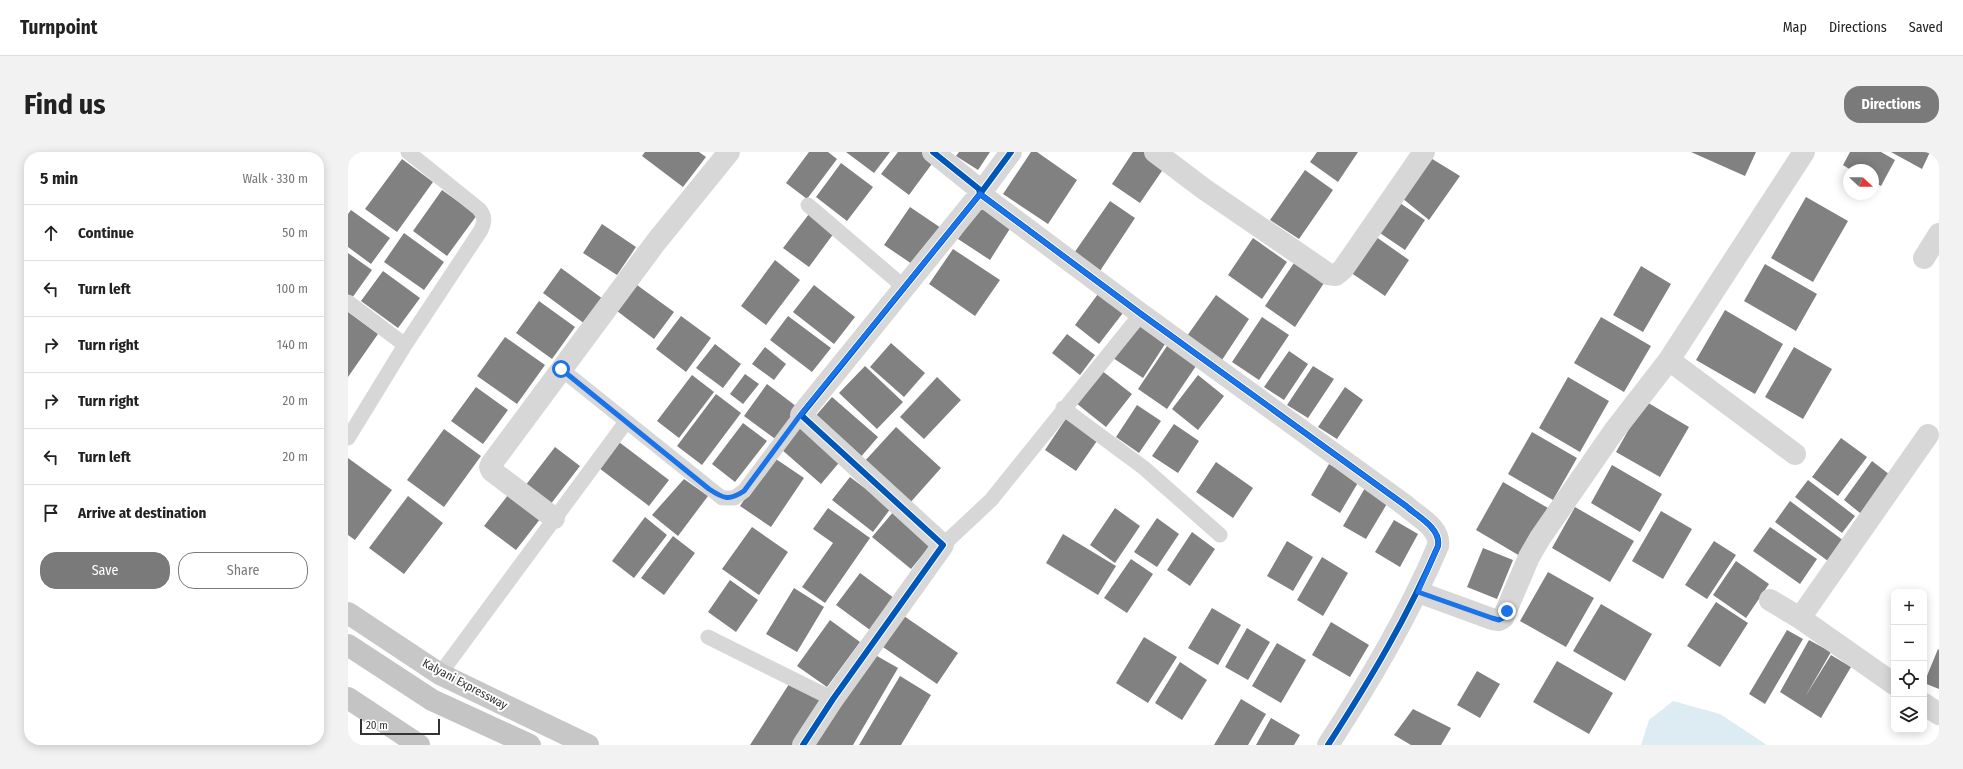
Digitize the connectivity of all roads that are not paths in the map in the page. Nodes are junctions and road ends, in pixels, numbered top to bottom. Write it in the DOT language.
graph roads {
  1 [pos="408,152"];
  2 [pos="729,152"];
  3 [pos="933,152"];
  4 [pos="1011,152"];
  5 [pos="1155,152"];
  6 [pos="1424,152"];
  7 [pos="1804,152"];
  8 [pos="980,194"];
  9 [pos="808,205"];
  10 [pos="1939,234"];
  11 [pos="1924,258"];
  12 [pos="904,287"];
  13 [pos="348,302"];
  14 [pos="1141,314"];
  15 [pos="405,345"];
  16 [pos="1669,360"];
  17 [pos="561,369"];
  18 [pos="1063,408"];
  19 [pos="801,414"];
  20 [pos="626,422"];
  21 [pos="1928,435"];
  22 [pos="348,438"];
  23 [pos="1795,454"];
  24 [pos="554,518"];
  25 [pos="1220,535"];
  26 [pos="943,545"];
  27 [pos="1418,592"];
  28 [pos="1770,600"];
  29 [pos="348,613"];
  30 [pos="1800,618"];
  31 [pos="708,637"];
  32 [pos="348,645"];
  33 [pos="440,674"];
  34 [pos="1891,682"];
  35 [pos="348,698"];
  36 [pos="833,699"];
  37 [pos="1927,706"];
  38 [pos="1939,714"];
  39 [pos="420,745"];
  40 [pos="530,745"];
  41 [pos="588,745"];
  42 [pos="803,745"];
  43 [pos="1328,745"];
  1 -- 15 [label="lane"];
  2 -- 17 [label="street"];
  3 -- 8 [label="street"];
  4 -- 8 [label="street"];
  5 -- 6 [label="street"];
  7 -- 16 [label="street"];
  8 -- 12 [label="street"];
  8 -- 14 [label="street"];
  9 -- 12 [label="lane"];
  10 -- 11 [label="street"];
  12 -- 19 [label="street"];
  13 -- 15 [label="lane"];
  14 -- 18 [label="lane"];
  14 -- 27 [label="street"];
  15 -- 22 [label="lane"];
  16 -- 23 [label="street"];
  16 -- 27 [label="street"];
  17 -- 20 [label="lane"];
  17 -- 24 [label="street"];
  18 -- 25 [label="lane"];
  18 -- 26 [label="lane"];
  19 -- 20 [label="lane"];
  19 -- 26 [label="street"];
  20 -- 24 [label="lane"];
  21 -- 30 [label="street"];
  24 -- 33 [label="lane"];
  26 -- 36 [label="street"];
  27 -- 43 [label="street"];
  28 -- 30 [label="street"];
  29 -- 33 [label="highway, Kalyani Expressway"];
  30 -- 34 [label="street"];
  31 -- 36 [label="lane"];
  32 -- 40 [label="highway"];
  33 -- 41 [label="highway, Kalyani Expressway"];
  35 -- 39 [label="highway"];
  36 -- 42 [label="street"];
  37 -- 38 [label="street"];
}
